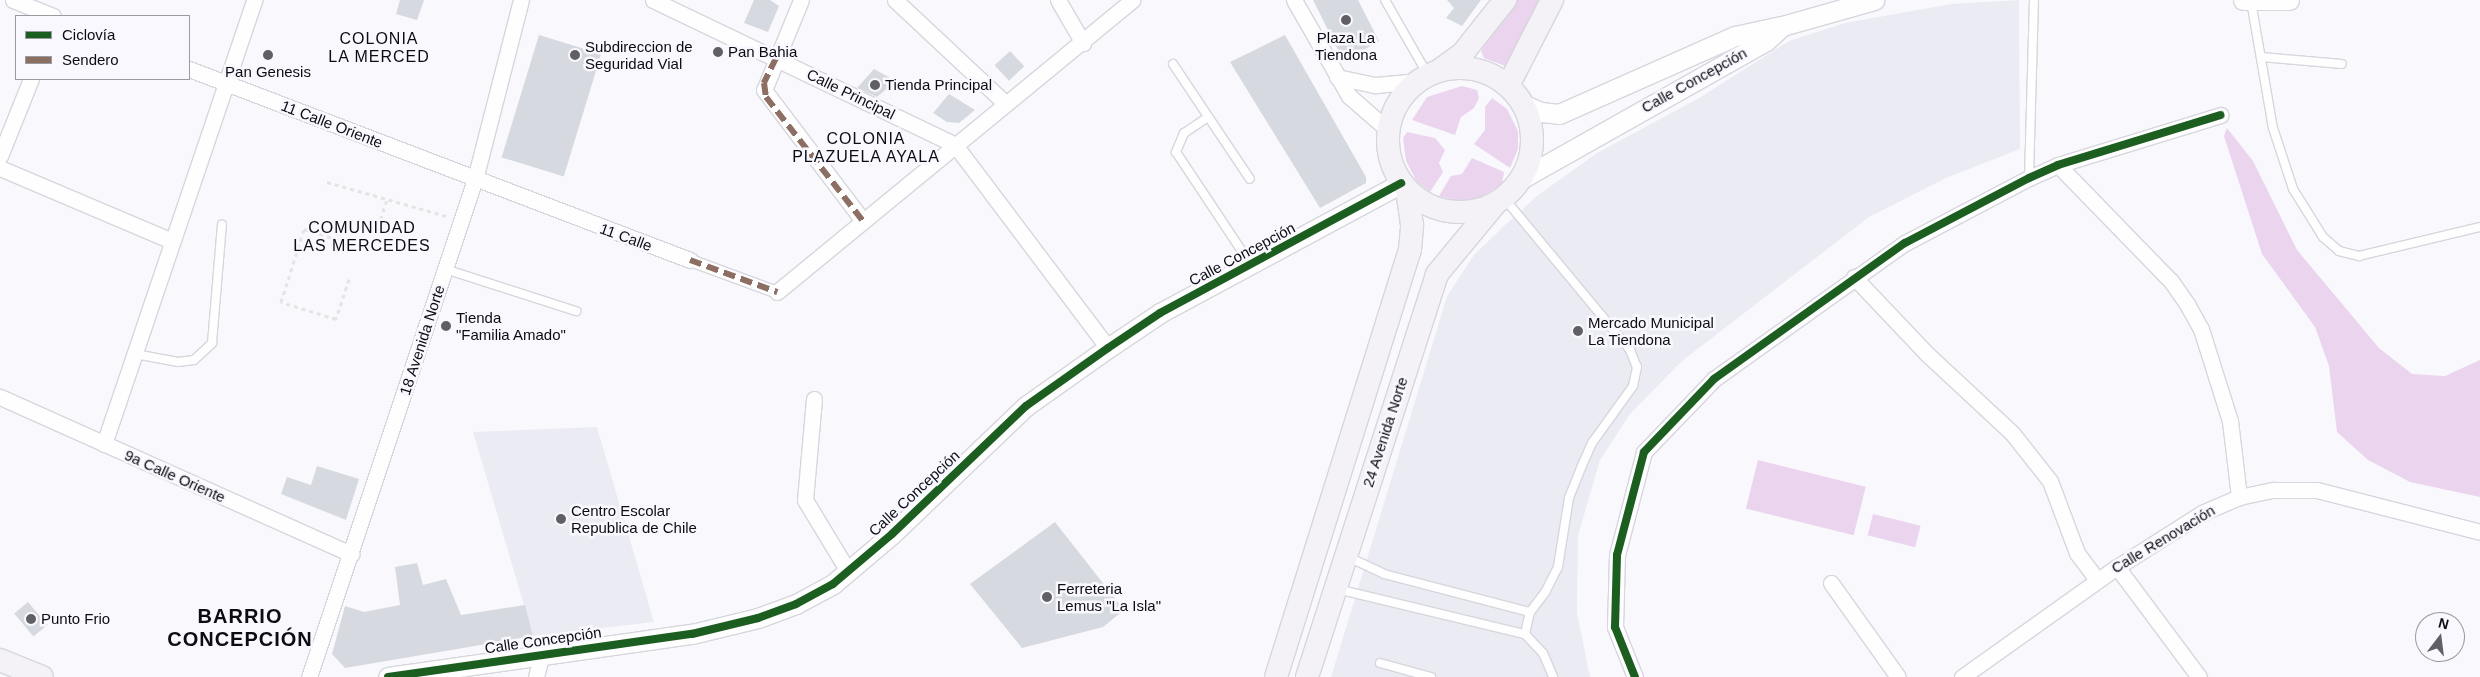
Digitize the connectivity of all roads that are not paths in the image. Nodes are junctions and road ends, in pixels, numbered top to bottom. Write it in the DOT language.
graph roads {
  1 [pos="13,0"];
  2 [pos="254,0"];
  3 [pos="521,0"];
  4 [pos="653,0"];
  5 [pos="801,0"];
  6 [pos="895,0"];
  7 [pos="1058,0"];
  8 [pos="1132,0"];
  9 [pos="1294,0"];
  10 [pos="1385,0"];
  11 [pos="1506,0"];
  12 [pos="1552,0"];
  13 [pos="1874,0"];
  14 [pos="2034,0"];
  15 [pos="2243,0"];
  16 [pos="2289,0"];
  17 [pos="2251,1"];
  18 [pos="50,15"];
  19 [pos="1782,26"];
  20 [pos="1083,43"];
  21 [pos="2261,57"];
  22 [pos="776,58"];
  23 [pos="1173,64"];
  24 [pos="2342,64"];
  25 [pos="190,69"];
  26 [pos="1429,76"];
  27 [pos="1337,77"];
  28 [pos="31,80"];
  29 [pos="226,84"];
  30 [pos="1508,86"];
  31 [pos="1005,103"];
  32 [pos="1522,104"];
  33 [pos="2221,115"];
  34 [pos="1208,117"];
  35 [pos="1388,130"];
  36 [pos="955,145"];
  37 [pos="0,156"];
  38 [pos="2058,165"];
  39 [pos="0,168"];
  40 [pos="2029,178"];
  41 [pos="475,179"];
  42 [pos="1521,179"];
  43 [pos="1250,180"];
  44 [pos="1404,187"];
  45 [pos="1500,201"];
  46 [pos="864,221"];
  47 [pos="222,224"];
  48 [pos="2480,227"];
  49 [pos="172,241"];
  50 [pos="690,260"];
  51 [pos="1251,265"];
  52 [pos="445,269"];
  53 [pos="1854,277"];
  54 [pos="777,292"];
  55 [pos="576,311"];
  56 [pos="1108,348"];
  57 [pos="135,354"];
  58 [pos="0,397"];
  59 [pos="814,399"];
  60 [pos="104,444"];
  61 [pos="2239,497"];
  62 [pos="2480,532"];
  63 [pos="351,554"];
  64 [pos="1345,555"];
  65 [pos="2117,567"];
  66 [pos="848,571"];
  67 [pos="2097,580"];
  68 [pos="1831,583"];
  69 [pos="1336,589"];
  70 [pos="1530,612"];
  71 [pos="1524,634"];
  72 [pos="542,653"];
  73 [pos="0,660"];
  74 [pos="1380,663"];
  75 [pos="478,670"];
  76 [pos="42,677"];
  77 [pos="309,677"];
  78 [pos="388,677"];
  79 [pos="536,677"];
  80 [pos="1276,677"];
  81 [pos="1306,677"];
  82 [pos="1431,677"];
  83 [pos="1553,677"];
  84 [pos="1634,677"];
  85 [pos="1898,677"];
  86 [pos="1962,677"];
  87 [pos="2199,677"];
  1 -- 18 [label="street"];
  2 -- 29 [label="street"];
  3 -- 41 [label="street, 18 Avenida Norte"];
  4 -- 22 [label="street, Calle Principal"];
  5 -- 22 [label="street"];
  6 -- 31 [label="street"];
  7 -- 20 [label="street"];
  8 -- 20 [label="street"];
  9 -- 27 [label="street"];
  10 -- 26 [label="lane"];
  11 -- 26 [label="main road"];
  12 -- 30 [label="main road"];
  13 -- 19 [label="street, Calle Concepción"];
  14 -- 40 [label="lane"];
  15 -- 17 [label="street"];
  16 -- 17 [label="street"];
  17 -- 21 [label="lane"];
  19 -- 32 [label="street"];
  19 -- 42 [label="street, Calle Concepción"];
  20 -- 31 [label="street"];
  21 -- 24 [label="lane"];
  21 -- 48 [label="lane"];
  22 -- 36 [label="street, Calle Principal"];
  22 -- 46 [label="street"];
  23 -- 34 [label="lane"];
  25 -- 29 [label="street, 11 Calle Oriente"];
  26 -- 27 [label="street"];
  26 -- 30 [label="main road"];
  26 -- 35 [label="main road"];
  27 -- 35 [label="street"];
  28 -- 37 [label="street"];
  29 -- 41 [label="street, 11 Calle Oriente"];
  29 -- 49 [label="street"];
  30 -- 32 [label="main road"];
  31 -- 36 [label="street"];
  32 -- 42 [label="main road"];
  33 -- 38 [label="street"];
  34 -- 43 [label="lane"];
  34 -- 51 [label="lane"];
  35 -- 44 [label="main road"];
  36 -- 46 [label="street"];
  36 -- 56 [label="street, Calle Principal"];
  38 -- 40 [label="street"];
  38 -- 61 [label="street"];
  39 -- 49 [label="street"];
  40 -- 53 [label="street"];
  41 -- 50 [label="street, 11 Calle"];
  41 -- 52 [label="street, 18 Avenida Norte"];
  42 -- 45 [label="main road"];
  44 -- 45 [label="main road"];
  44 -- 51 [label="street, Calle Concepción"];
  44 -- 80 [label="main road, 24 Avenida Norte"];
  45 -- 64 [label="main road, 24 Avenida Norte"];
  45 -- 70 [label="lane"];
  46 -- 54 [label="street"];
  47 -- 57 [label="lane"];
  49 -- 57 [label="street"];
  50 -- 54 [label="street, 11 Calle"];
  51 -- 56 [label="street, Calle Concepción"];
  52 -- 55 [label="lane"];
  52 -- 63 [label="street, 18 Avenida Norte"];
  53 -- 67 [label="street"];
  53 -- 84 [label="street"];
  56 -- 66 [label="street, Calle Concepción"];
  57 -- 60 [label="street"];
  58 -- 60 [label="street, 9a Calle Oriente"];
  59 -- 66 [label="street"];
  60 -- 63 [label="street, 9a Calle Oriente"];
  61 -- 62 [label="street, Calle Renovación"];
  61 -- 65 [label="street, Calle Renovación"];
  63 -- 77 [label="street, 18 Avenida Norte"];
  64 -- 69 [label="main road, 24 Avenida Norte"];
  64 -- 70 [label="lane"];
  65 -- 67 [label="street, Calle Renovación"];
  65 -- 87 [label="street"];
  66 -- 72 [label="street, Calle Concepción"];
  67 -- 86 [label="street, Calle Renovación"];
  68 -- 85 [label="street"];
  69 -- 71 [label="lane"];
  69 -- 81 [label="main road, 24 Avenida Norte"];
  70 -- 71 [label="lane"];
  71 -- 83 [label="lane"];
  72 -- 75 [label="street, Calle Concepción"];
  72 -- 79 [label="street"];
  73 -- 76 [label="main road"];
  74 -- 82 [label="lane"];
  75 -- 78 [label="street, Calle Concepción"];
}
